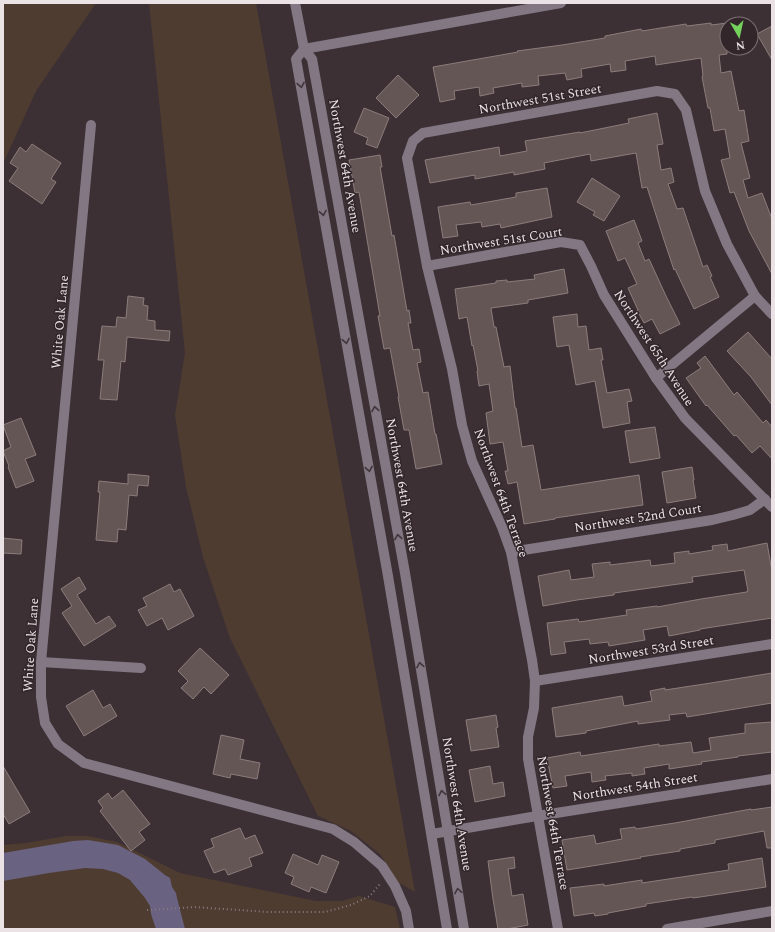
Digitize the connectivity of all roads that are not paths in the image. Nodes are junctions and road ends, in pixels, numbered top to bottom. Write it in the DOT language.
graph roads {
  1 [pos="295,3"];
  2 [pos="562,3"];
  3 [pos="537,5"];
  4 [pos="304,49"];
  5 [pos="91,125"];
  6 [pos="413,141"];
  7 [pos="580,245"];
  8 [pos="427,266"];
  9 [pos="755,296"];
  10 [pos="772,314"];
  11 [pos="656,378"];
  12 [pos="768,503"];
  13 [pos="511,552"];
  14 [pos="772,644"];
  15 [pos="41,662"];
  16 [pos="141,668"];
  17 [pos="535,681"];
  18 [pos="772,779"];
  19 [pos="537,816"];
  20 [pos="448,832"];
  21 [pos="432,834"];
  22 [pos="772,911"];
  23 [pos="409,929"];
  24 [pos="447,929"];
  25 [pos="464,929"];
  26 [pos="558,929"];
  27 [pos="667,929"];
  1 -- 4 [label="street, Northwest 64th Avenue"];
  2 -- 3 [label="street"];
  3 -- 4 [label="street"];
  20 -- 4 [label="street, Northwest 64th Avenue, one-way"];
  4 -- 21 [label="street, one-way"];
  5 -- 15 [label="street, White Oak Lane"];
  6 -- 8 [label="street, Northwest 64th Terrace"];
  6 -- 9 [label="street, Northwest 51st Street"];
  7 -- 8 [label="street, Northwest 51st Court"];
  7 -- 11 [label="street, Northwest 65th Avenue"];
  8 -- 13 [label="street, Northwest 64th Terrace"];
  9 -- 10 [label="street"];
  9 -- 11 [label="street"];
  11 -- 12 [label="street, Northwest 65th Avenue"];
  12 -- 13 [label="street, Northwest 52nd Court"];
  13 -- 17 [label="street, Northwest 64th Terrace"];
  14 -- 17 [label="street, Northwest 53rd Street"];
  15 -- 16 [label="street"];
  15 -- 23 [label="street, White Oak Lane"];
  17 -- 19 [label="street, Northwest 64th Terrace"];
  18 -- 19 [label="street, Northwest 54th Street"];
  19 -- 20 [label="street, Northwest 54th Street"];
  19 -- 26 [label="street, Northwest 64th Terrace"];
  20 -- 21 [label="street, Northwest 54th Street"];
  25 -- 20 [label="street, Northwest 64th Avenue, one-way"];
  21 -- 24 [label="street"];
  22 -- 27 [label="street"];
}
